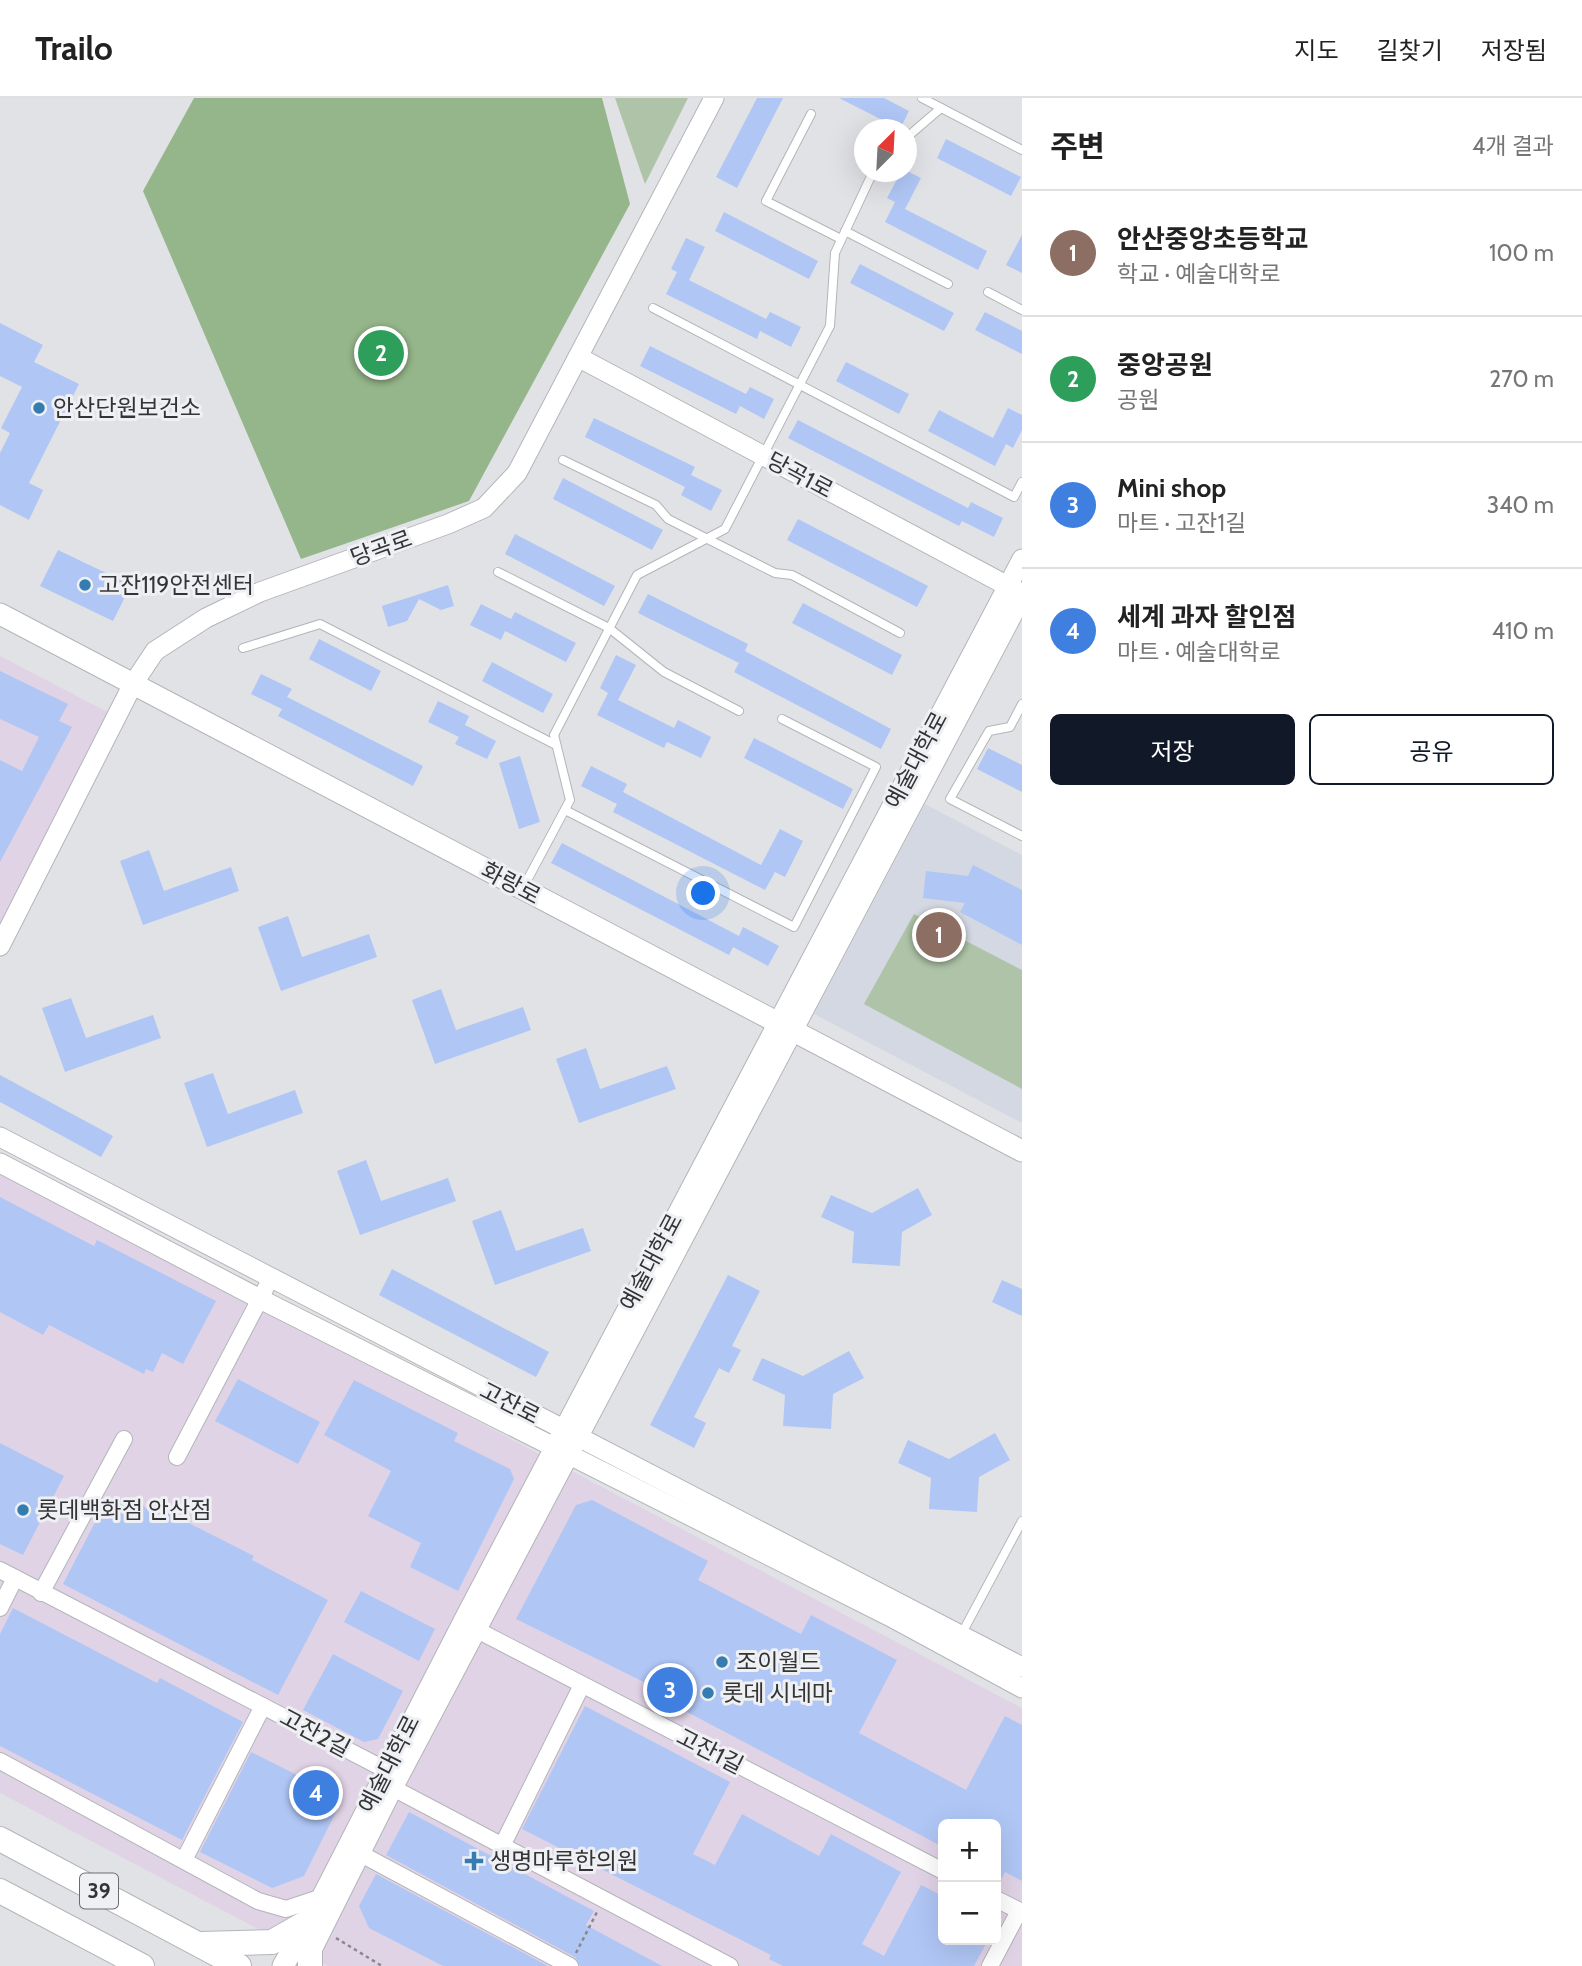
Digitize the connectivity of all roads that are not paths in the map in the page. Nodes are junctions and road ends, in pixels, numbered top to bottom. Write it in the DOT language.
graph roads {
  1 [pos="715,98"];
  2 [pos="922,98"];
  3 [pos="941,108"];
  4 [pos="811,114"];
  5 [pos="917,129"];
  6 [pos="1022,150"];
  7 [pos="868,182"];
  8 [pos="843,235"];
  9 [pos="948,284"];
  10 [pos="988,292"];
  11 [pos="653,308"];
  12 [pos="1022,310"];
  13 [pos="578,357"];
  14 [pos="799,384"];
  15 [pos="763,456"];
  16 [pos="563,460"];
  17 [pos="1022,482"];
  18 [pos="707,539"];
  19 [pos="1022,559"];
  20 [pos="498,572"];
  21 [pos="1017,592"];
  22 [pos="0,614"];
  23 [pos="609,628"];
  24 [pos="900,633"];
  25 [pos="243,648"];
  26 [pos="133,684"];
  27 [pos="1022,704"];
  28 [pos="739,711"];
  29 [pos="782,719"];
  30 [pos="556,746"];
  31 [pos="565,810"];
  32 [pos="1022,836"];
  33 [pos="523,889"];
  34 [pos="0,946"];
  35 [pos="785,1027"];
  36 [pos="0,1137"];
  37 [pos="1022,1151"];
  38 [pos="0,1163"];
  39 [pos="271,1278"];
  40 [pos="260,1299"];
  41 [pos="571,1434"];
  42 [pos="124,1439"];
  43 [pos="562,1453"];
  44 [pos="177,1457"];
  45 [pos="1022,1521"];
  46 [pos="0,1570"];
  47 [pos="15,1578"];
  48 [pos="41,1593"];
  49 [pos="0,1608"];
  50 [pos="477,1630"];
  51 [pos="957,1642"];
  52 [pos="1022,1667"];
  53 [pos="582,1685"];
  54 [pos="1022,1688"];
  55 [pos="263,1706"];
  56 [pos="0,1761"];
  57 [pos="390,1779"];
  58 [pos="0,1839"];
  59 [pos="502,1846"];
  60 [pos="362,1854"];
  61 [pos="184,1860"];
  62 [pos="938,1868"];
  63 [pos="0,1891"];
  64 [pos="322,1897"];
  65 [pos="1001,1901"];
  66 [pos="1021,1911"];
  67 [pos="315,1925"];
  68 [pos="198,1944"];
  69 [pos="308,1962"];
  70 [pos="142,1966"];
  71 [pos="239,1966"];
  72 [pos="283,1966"];
  73 [pos="570,1966"];
  74 [pos="730,1966"];
  75 [pos="990,1966"];
  1 -- 13 [label="street, 당곡로"];
  2 -- 3 [label="lane"];
  3 -- 5 [label="lane"];
  3 -- 6 [label="lane"];
  4 -- 8 [label="lane"];
  7 -- 8 [label="lane"];
  8 -- 9 [label="lane"];
  8 -- 14 [label="lane"];
  10 -- 12 [label="lane"];
  11 -- 14 [label="lane"];
  13 -- 15 [label="street, 당곡1로"];
  13 -- 26 [label="street, 당곡로"];
  14 -- 15 [label="lane"];
  14 -- 17 [label="lane"];
  15 -- 18 [label="lane"];
  15 -- 21 [label="street, 당곡1로"];
  16 -- 18 [label="lane"];
  18 -- 23 [label="lane"];
  18 -- 24 [label="lane"];
  19 -- 21 [label="street, 예술대학로"];
  20 -- 23 [label="lane"];
  21 -- 35 [label="street, 예술대학로"];
  22 -- 26 [label="main road, 화랑로"];
  23 -- 28 [label="lane"];
  23 -- 30 [label="lane"];
  25 -- 30 [label="lane"];
  26 -- 33 [label="main road, 화랑로"];
  26 -- 34 [label="street, 당곡로"];
  27 -- 32 [label="lane"];
  29 -- 31 [label="lane"];
  30 -- 31 [label="lane"];
  31 -- 33 [label="lane"];
  33 -- 35 [label="main road, 화랑로"];
  35 -- 37 [label="main road, 화랑로"];
  35 -- 41 [label="street, 예술대학로"];
  36 -- 39 [label="street, 고잔로"];
  38 -- 40 [label="street, 고잔로"];
  39 -- 40 [label="street"];
  39 -- 41 [label="street, 고잔로"];
  40 -- 43 [label="street, 고잔로"];
  40 -- 44 [label="street"];
  41 -- 43 [label="street, 예술대학로"];
  41 -- 51 [label="street, 고잔로"];
  42 -- 48 [label="street"];
  43 -- 50 [label="street, 예술대학로"];
  43 -- 51 [label="street, 고잔로"];
  43 -- 57 [label="street, 예술대학로"];
  45 -- 51 [label="lane"];
  46 -- 47 [label="street, 고잔2길"];
  47 -- 48 [label="street, 고잔2길"];
  47 -- 49 [label="street"];
  48 -- 55 [label="street, 고잔2길"];
  50 -- 53 [label="street, 고잔1길"];
  50 -- 57 [label="street, 예술대학로"];
  51 -- 52 [label="street, 고잔로"];
  51 -- 54 [label="street, 고잔로"];
  53 -- 59 [label="street"];
  53 -- 62 [label="street, 고잔1길"];
  55 -- 57 [label="street, 고잔2길"];
  55 -- 61 [label="street"];
  56 -- 61 [label="street"];
  57 -- 59 [label="street, 고잔2길"];
  57 -- 60 [label="street, 예술대학로"];
  57 -- 64 [label="street, 예술대학로"];
  58 -- 68 [label="main road, 39"];
  59 -- 74 [label="street, 고잔2길"];
  60 -- 67 [label="street, 예술대학로"];
  60 -- 73 [label="street"];
  61 -- 64 [label="street"];
  63 -- 70 [label="main road, 39"];
  64 -- 67 [label="street, 예술대학로"];
  65 -- 66 [label="street"];
  66 -- 75 [label="street"];
  67 -- 68 [label="main road"];
  67 -- 69 [label="street, 예술대학로"];
  67 -- 72 [label="main road, 예술대학로"];
  68 -- 71 [label="main road, 39"];
}
